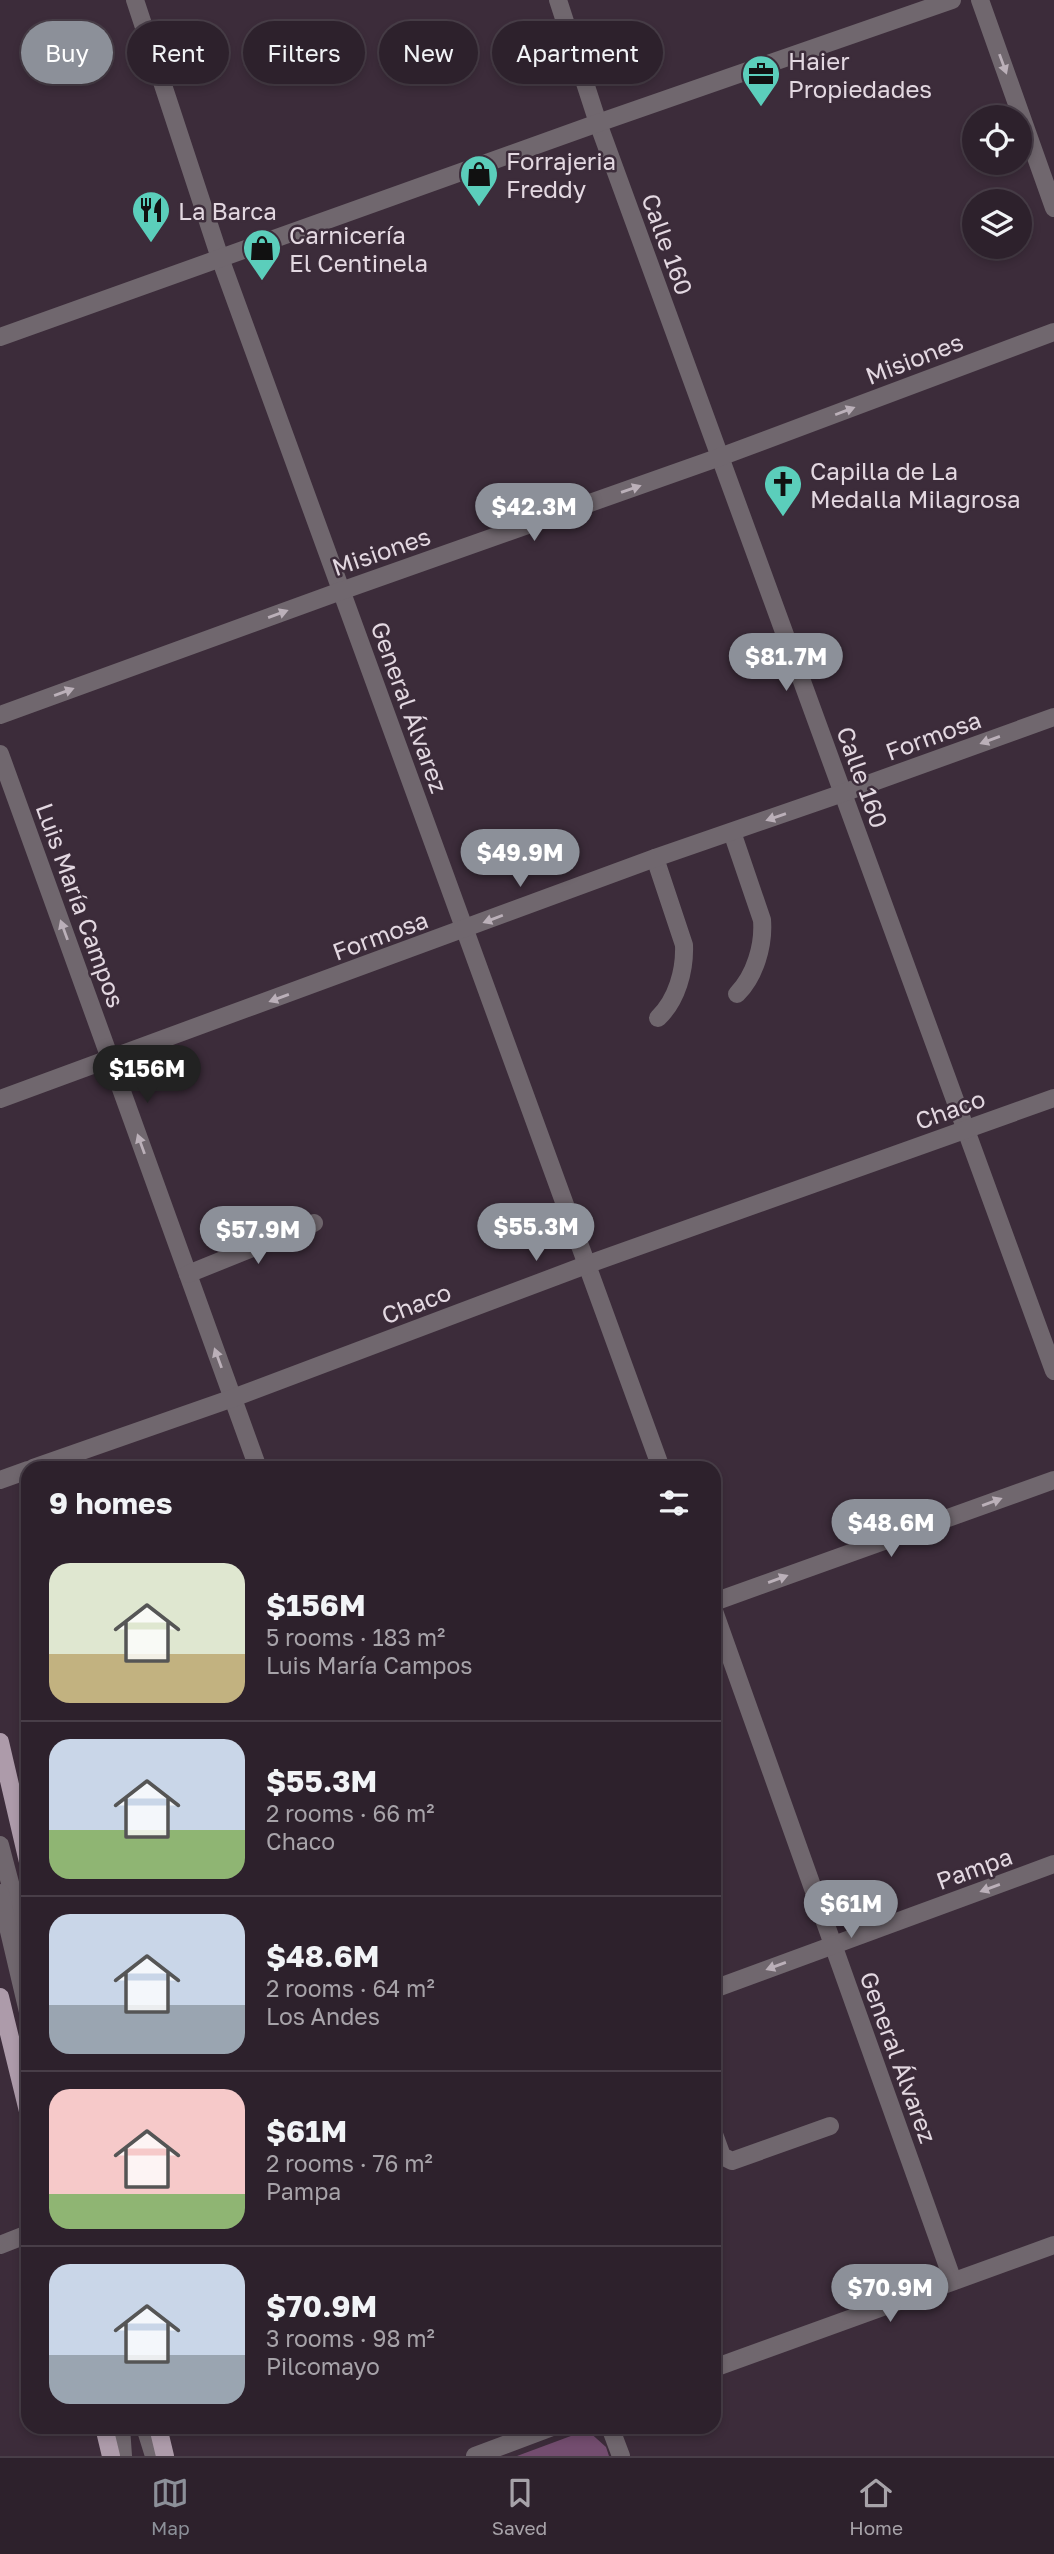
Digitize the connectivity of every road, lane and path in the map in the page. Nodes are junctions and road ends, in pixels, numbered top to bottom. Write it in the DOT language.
graph roads {
  1 [pos="135,0"];
  2 [pos="558,0"];
  3 [pos="952,0"];
  4 [pos="980,0"];
  5 [pos="597,123"];
  6 [pos="1054,208"];
  7 [pos="220,258"];
  8 [pos="1054,332"];
  9 [pos="0,337"];
  10 [pos="720,457"];
  11 [pos="341,591"];
  12 [pos="0,715"];
  13 [pos="1054,717"];
  14 [pos="0,754"];
  15 [pos="843,793"];
  16 [pos="732,832"];
  17 [pos="655,858"];
  18 [pos="464,930"];
  19 [pos="737,993"];
  20 [pos="658,1018"];
  21 [pos="110,1059"];
  22 [pos="1054,1098"];
  23 [pos="0,1099"];
  24 [pos="965,1130"];
  25 [pos="314,1223"];
  26 [pos="586,1265"];
  27 [pos="188,1274"];
  28 [pos="1054,1371"];
  29 [pos="233,1398"];
  30 [pos="53,1461"];
  31 [pos="256,1461"];
  32 [pos="658,1461"];
  33 [pos="21,1472"];
  34 [pos="0,1480"];
  35 [pos="1054,1480"];
  36 [pos="721,1599"];
  37 [pos="721,1631"];
  38 [pos="0,1742"];
  39 [pos="21,1828"];
  40 [pos="21,1853"];
  41 [pos="1,1854"];
  42 [pos="1054,1864"];
  43 [pos="0,1894"];
  44 [pos="21,1926"];
  45 [pos="833,1946"];
  46 [pos="21,1982"];
  47 [pos="721,1986"];
  48 [pos="0,1997"];
  49 [pos="21,2082"];
  50 [pos="830,2126"];
  51 [pos="721,2153"];
  52 [pos="21,2237"];
  53 [pos="0,2245"];
  54 [pos="1054,2245"];
  55 [pos="953,2281"];
  56 [pos="721,2365"];
  57 [pos="106,2434"];
  58 [pos="121,2434"];
  59 [pos="147,2434"];
  60 [pos="159,2434"];
  61 [pos="533,2434"];
  62 [pos="613,2434"];
  63 [pos="111,2456"];
  64 [pos="123,2456"];
  65 [pos="154,2456"];
  66 [pos="164,2456"];
  67 [pos="475,2456"];
  68 [pos="621,2456"];
  1 -- 7 [label="street, General Álvarez"];
  2 -- 5 [label="street, Calle 160"];
  3 -- 5 [label="street"];
  4 -- 6 [label="street, one-way"];
  5 -- 7 [label="street"];
  5 -- 10 [label="street, Calle 160"];
  7 -- 9 [label="street"];
  7 -- 11 [label="street, General Álvarez"];
  10 -- 8 [label="street, Misiones, one-way"];
  11 -- 10 [label="street, Misiones, one-way"];
  10 -- 15 [label="street, Calle 160"];
  12 -- 11 [label="street, Misiones, one-way"];
  11 -- 18 [label="street, General Álvarez"];
  13 -- 15 [label="street, Formosa, one-way"];
  21 -- 14 [label="street, Luis María Campos, one-way"];
  15 -- 16 [label="street, Formosa, one-way"];
  15 -- 24 [label="street, Calle 160"];
  16 -- 17 [label="street, Formosa"];
  16 -- 19 [label="street"];
  17 -- 18 [label="street, Formosa, one-way"];
  17 -- 20 [label="street"];
  18 -- 21 [label="street, Formosa, one-way"];
  18 -- 26 [label="street, General Álvarez"];
  21 -- 23 [label="street, Formosa"];
  27 -- 21 [label="street, Luis María Campos, one-way"];
  22 -- 24 [label="street, Chaco"];
  24 -- 26 [label="street, Chaco"];
  24 -- 28 [label="street, Calle 160"];
  25 -- 27 [label="street"];
  26 -- 29 [label="street, Chaco"];
  26 -- 32 [label="street, General Álvarez"];
  29 -- 27 [label="street, Luis María Campos, one-way"];
  29 -- 30 [label="street, Chaco"];
  29 -- 31 [label="street, Luis María Campos"];
  33 -- 34 [label="street, Chaco"];
  36 -- 35 [label="street, one-way"];
  37 -- 45 [label="street, General Álvarez"];
  38 -- 39 [label="main road"];
  40 -- 41 [label="street"];
  41 -- 44 [label="street"];
  42 -- 45 [label="street, Pampa, one-way"];
  43 -- 46 [label="street"];
  45 -- 47 [label="street, Pampa, one-way"];
  45 -- 55 [label="street, General Álvarez"];
  48 -- 49 [label="main road"];
  50 -- 51 [label="street"];
  52 -- 53 [label="street"];
  54 -- 55 [label="street"];
  55 -- 56 [label="street"];
  57 -- 63 [label="main road"];
  58 -- 64 [label="street"];
  59 -- 65 [label="street"];
  60 -- 66 [label="main road"];
  61 -- 67 [label="street"];
  62 -- 68 [label="street"];
}
